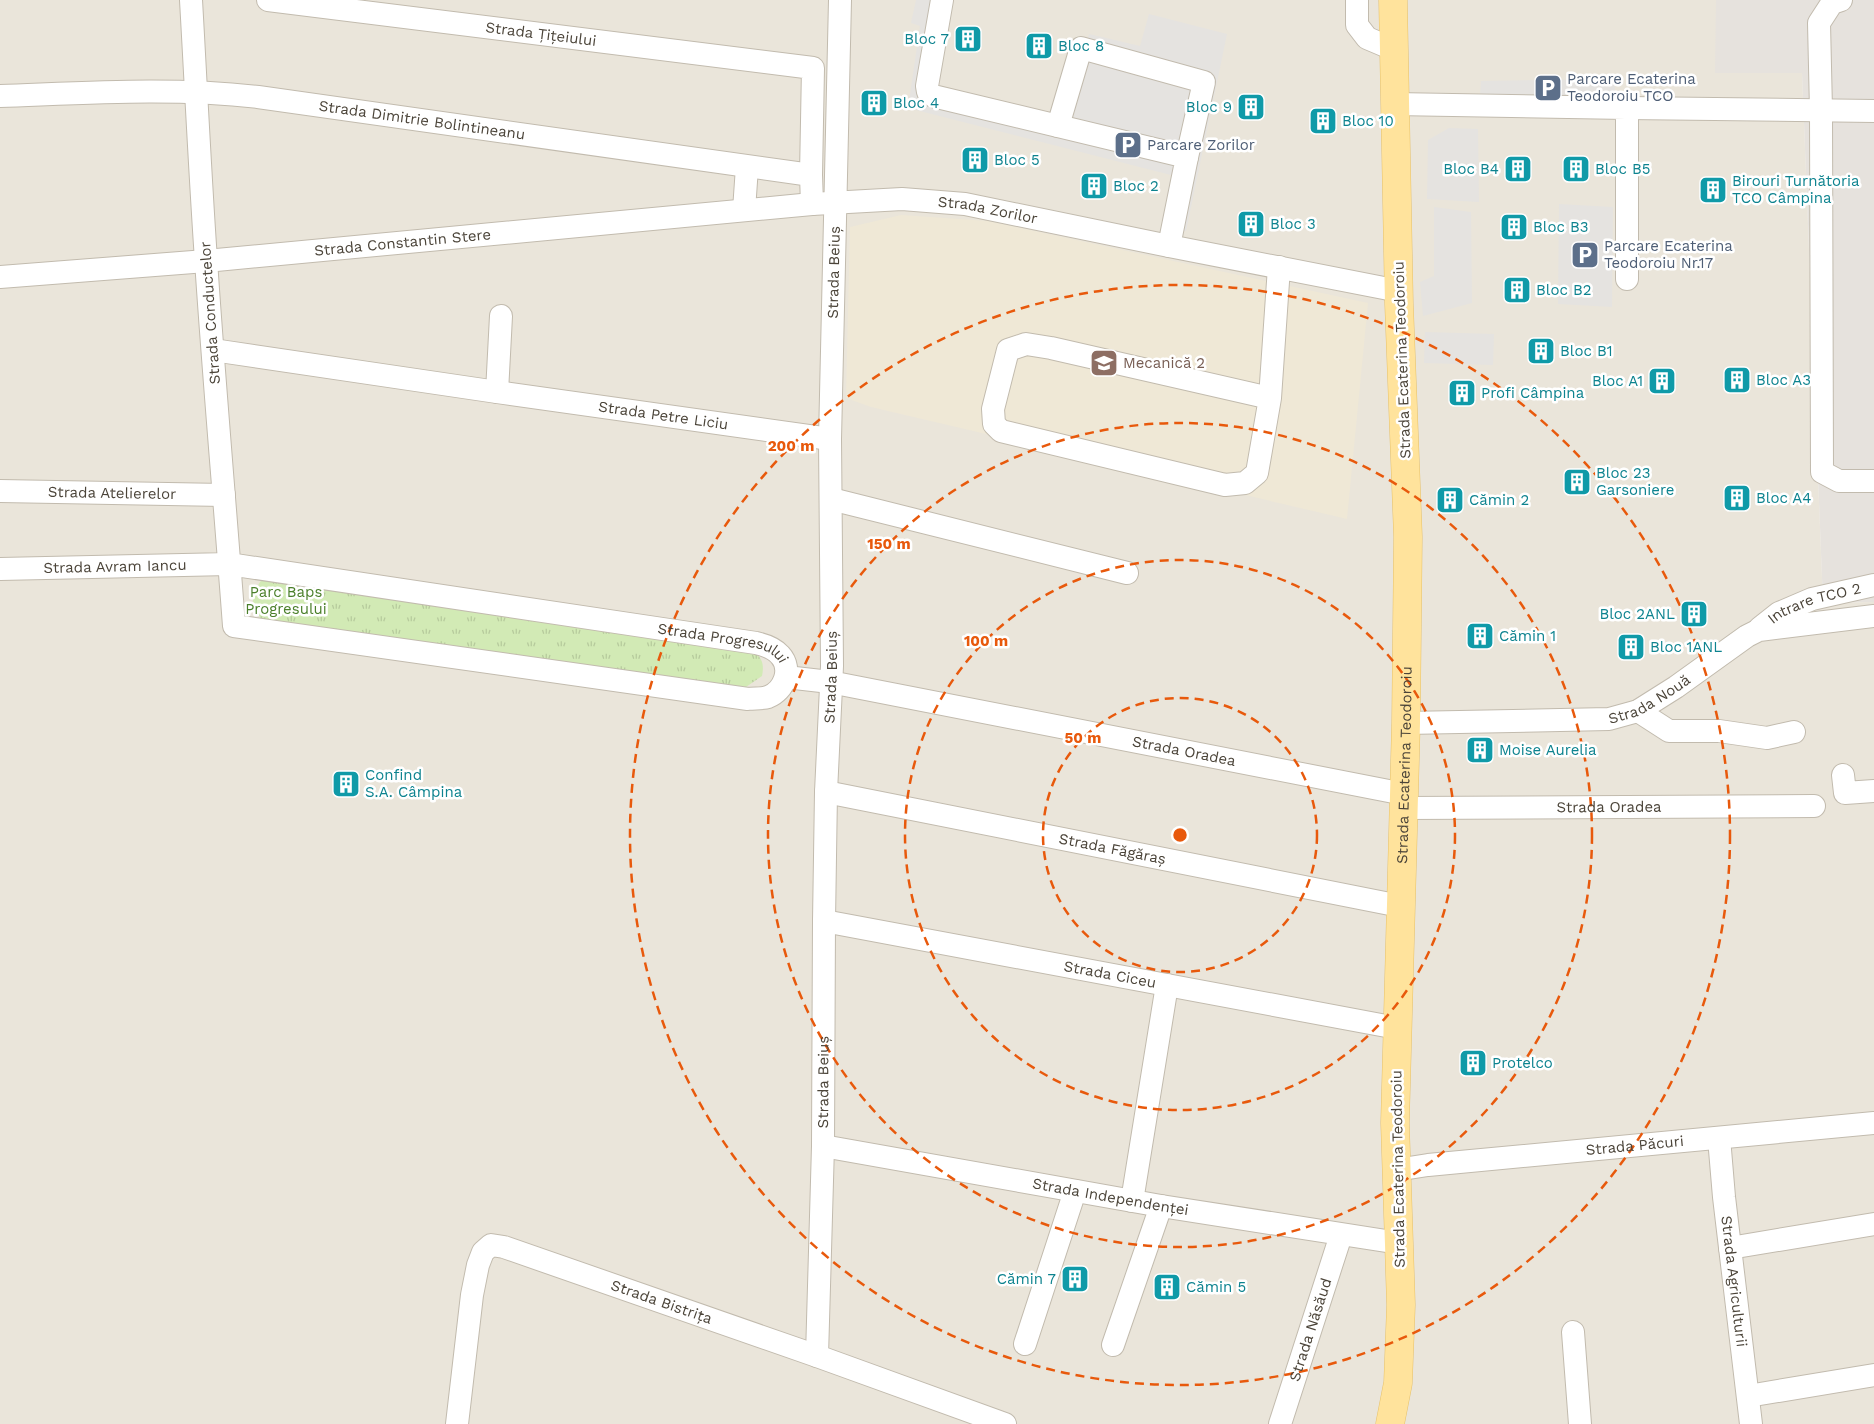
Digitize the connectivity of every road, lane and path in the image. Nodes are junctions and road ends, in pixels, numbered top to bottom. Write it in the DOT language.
graph roads {
  1 [pos="191,0"];
  2 [pos="268,0"];
  3 [pos="840,0"];
  4 [pos="942,0"];
  5 [pos="1357,0"];
  6 [pos="1393,0"];
  7 [pos="1841,0"];
  8 [pos="1393,49"];
  9 [pos="196,92"];
  10 [pos="0,96"];
  11 [pos="1394,104"];
  12 [pos="1627,108"];
  13 [pos="1821,110"];
  14 [pos="1874,111"];
  15 [pos="1058,126"];
  16 [pos="1187,157"];
  17 [pos="747,167"];
  18 [pos="811,175"];
  19 [pos="835,202"];
  20 [pos="808,204"];
  21 [pos="744,210"];
  22 [pos="1169,246"];
  23 [pos="206,260"];
  24 [pos="1279,267"];
  25 [pos="0,277"];
  26 [pos="1627,279"];
  27 [pos="1399,291"];
  28 [pos="501,316"];
  29 [pos="213,350"];
  30 [pos="497,392"];
  31 [pos="1270,398"];
  32 [pos="830,439"];
  33 [pos="1874,482"];
  34 [pos="0,491"];
  35 [pos="224,495"];
  36 [pos="831,499"];
  37 [pos="229,564"];
  38 [pos="0,569"];
  39 [pos="1127,573"];
  40 [pos="1874,585"];
  41 [pos="1874,616"];
  42 [pos="234,626"];
  43 [pos="1758,630"];
  44 [pos="786,677"];
  45 [pos="830,682"];
  46 [pos="1638,711"];
  47 [pos="1406,722"];
  48 [pos="1794,732"];
  49 [pos="1843,775"];
  50 [pos="826,792"];
  51 [pos="1874,792"];
  52 [pos="1404,801"];
  53 [pos="1814,806"];
  54 [pos="1400,906"];
  55 [pos="824,922"];
  56 [pos="1166,985"];
  57 [pos="1397,1028"];
  58 [pos="1874,1123"];
  59 [pos="1719,1138"];
  60 [pos="823,1146"];
  61 [pos="1396,1170"];
  62 [pos="1075,1192"];
  63 [pos="1132,1201"];
  64 [pos="1160,1206"];
  65 [pos="1874,1224"];
  66 [pos="1341,1235"];
  67 [pos="1399,1243"];
  68 [pos="1730,1248"];
  69 [pos="1573,1332"];
  70 [pos="1025,1344"];
  71 [pos="1113,1345"];
  72 [pos="817,1356"];
  73 [pos="1874,1375"];
  74 [pos="1748,1396"];
  75 [pos="457,1424"];
  76 [pos="1005,1424"];
  77 [pos="1280,1424"];
  78 [pos="1390,1424"];
  79 [pos="1580,1424"];
  80 [pos="1751,1424"];
  1 -- 9 [label="street, Strada Conductelor"];
  2 -- 18 [label="street, Strada Țițeiului"];
  3 -- 19 [label="street, Strada Beiuș"];
  4 -- 15 [label="street"];
  5 -- 8 [label="street"];
  6 -- 8 [label="main road, Strada Ecaterina Teodoroiu"];
  7 -- 13 [label="street"];
  8 -- 11 [label="main road, Strada Ecaterina Teodoroiu"];
  9 -- 10 [label="street, Strada Dimitrie Bolintineanu"];
  9 -- 17 [label="street, Strada Dimitrie Bolintineanu"];
  9 -- 23 [label="street, Strada Conductelor"];
  11 -- 12 [label="street"];
  11 -- 27 [label="main road, Strada Ecaterina Teodoroiu"];
  12 -- 13 [label="street"];
  12 -- 26 [label="street"];
  13 -- 14 [label="street"];
  13 -- 33 [label="street"];
  15 -- 16 [label="street"];
  15 -- 16 [label="street"];
  16 -- 22 [label="street"];
  17 -- 18 [label="street, Strada Dimitrie Bolintineanu"];
  17 -- 21 [label="street"];
  18 -- 20 [label="street"];
  19 -- 20 [label="street, Strada Zorilor"];
  19 -- 22 [label="street, Strada Zorilor"];
  19 -- 32 [label="street, Strada Beiuș"];
  20 -- 21 [label="street, Strada Constantin Stere"];
  21 -- 23 [label="street, Strada Constantin Stere"];
  22 -- 24 [label="street, Strada Zorilor"];
  23 -- 25 [label="street, Strada Constantin Stere"];
  23 -- 29 [label="street, Strada Conductelor"];
  24 -- 27 [label="street, Strada Zorilor"];
  24 -- 31 [label="street"];
  27 -- 47 [label="main road, Strada Ecaterina Teodoroiu"];
  28 -- 30 [label="street"];
  29 -- 30 [label="street, Strada Petre Liciu"];
  29 -- 35 [label="street, Strada Conductelor"];
  30 -- 32 [label="street, Strada Petre Liciu"];
  31 -- 31 [label="street"];
  32 -- 36 [label="street, Strada Beiuș"];
  34 -- 35 [label="street, Strada Atelierelor"];
  35 -- 37 [label="street, Strada Conductelor"];
  36 -- 39 [label="street"];
  36 -- 45 [label="street, Strada Beiuș"];
  37 -- 38 [label="street, Strada Avram Iancu"];
  37 -- 42 [label="street, Strada Conductelor"];
  37 -- 44 [label="street, Strada Progresului"];
  40 -- 43 [label="street, Intrare TCO 2"];
  41 -- 43 [label="street, Strada Nouă"];
  42 -- 44 [label="street, Strada Progresului"];
  43 -- 46 [label="street, Strada Nouă"];
  44 -- 45 [label="street, Strada Oradea"];
  45 -- 50 [label="street, Strada Beiuș"];
  45 -- 52 [label="street, Strada Oradea"];
  46 -- 47 [label="street, Strada Nouă"];
  46 -- 48 [label="street"];
  47 -- 52 [label="main road, Strada Ecaterina Teodoroiu"];
  49 -- 51 [label="street"];
  50 -- 54 [label="street, Strada Făgăraș"];
  50 -- 55 [label="street, Strada Beiuș"];
  52 -- 53 [label="street, Strada Oradea"];
  52 -- 54 [label="main road, Strada Ecaterina Teodoroiu"];
  54 -- 57 [label="main road, Strada Ecaterina Teodoroiu"];
  55 -- 56 [label="street, Strada Ciceu"];
  55 -- 60 [label="street, Strada Beiuș"];
  56 -- 57 [label="street, Strada Ciceu"];
  56 -- 63 [label="street"];
  57 -- 61 [label="main road, Strada Ecaterina Teodoroiu"];
  58 -- 59 [label="street, Strada Păcuri"];
  59 -- 61 [label="street, Strada Păcuri"];
  59 -- 68 [label="street, Strada Agriculturii"];
  60 -- 62 [label="street, Strada Independenței"];
  60 -- 72 [label="street, Strada Beiuș"];
  61 -- 67 [label="main road, Strada Ecaterina Teodoroiu"];
  62 -- 63 [label="street, Strada Independenței"];
  62 -- 70 [label="street"];
  63 -- 64 [label="street, Strada Independenței"];
  64 -- 66 [label="street, Strada Independenței"];
  64 -- 71 [label="street"];
  65 -- 68 [label="street"];
  66 -- 67 [label="street, Strada Independenței"];
  66 -- 77 [label="street, Strada Năsăud"];
  67 -- 78 [label="main road, Strada Ecaterina Teodoroiu"];
  68 -- 74 [label="street, Strada Agriculturii"];
  69 -- 79 [label="street"];
  72 -- 75 [label="street, Strada Bistrița"];
  72 -- 76 [label="street, Strada Bistrița"];
  73 -- 74 [label="street"];
  74 -- 80 [label="street, Strada Agriculturii"];
}
